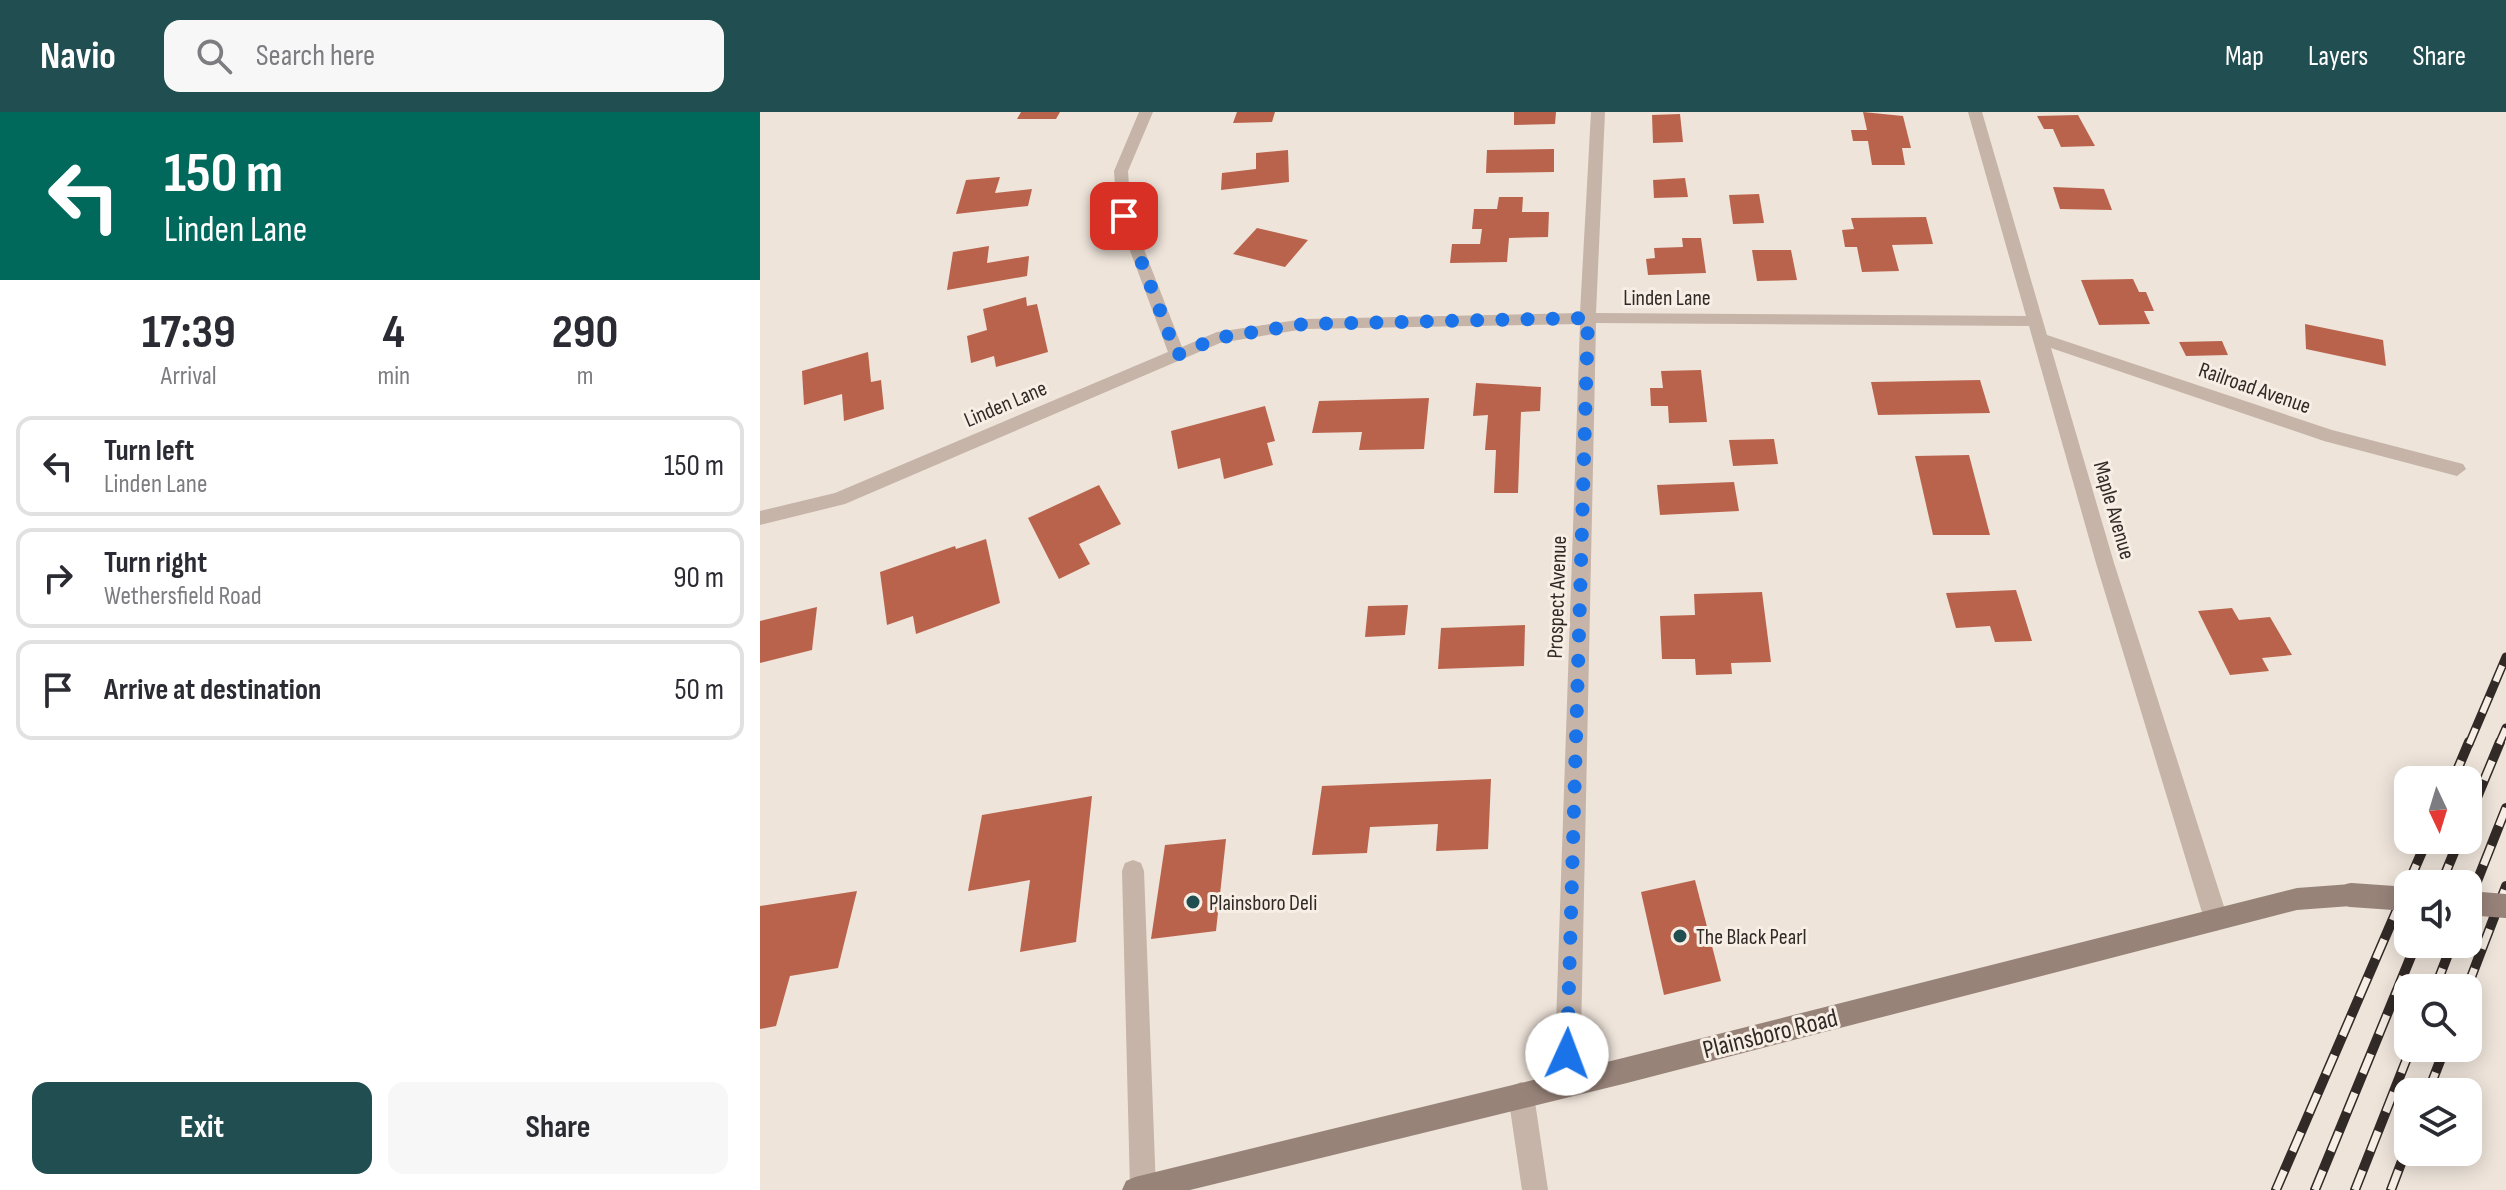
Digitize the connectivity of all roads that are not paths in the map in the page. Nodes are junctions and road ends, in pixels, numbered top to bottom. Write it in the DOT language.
graph roads {
  1 [pos="1146,112"];
  2 [pos="1598,112"];
  3 [pos="1975,112"];
  4 [pos="1588,318"];
  5 [pos="2038,330"];
  6 [pos="1177,355"];
  7 [pos="2457,469"];
  8 [pos="760,518"];
  9 [pos="1133,871"];
  10 [pos="2394,898"];
  11 [pos="2482,904"];
  12 [pos="2506,906"];
  13 [pos="2216,919"];
  14 [pos="1567,1083"];
  15 [pos="1521,1095"];
  16 [pos="1139,1189"];
  17 [pos="1535,1190"];
  1 -- 6 [label="street"];
  2 -- 4 [label="street, Prospect Avenue"];
  3 -- 5 [label="street, Maple Avenue"];
  4 -- 5 [label="street, Linden Lane"];
  4 -- 6 [label="street, Linden Lane"];
  4 -- 14 [label="street, Prospect Avenue"];
  5 -- 7 [label="street, Railroad Avenue"];
  5 -- 13 [label="street, Maple Avenue"];
  6 -- 8 [label="street, Linden Lane"];
  9 -- 16 [label="street"];
  10 -- 13 [label="street, Plainsboro Road, bridge"];
  11 -- 12 [label="street, bridge"];
  13 -- 14 [label="street, Plainsboro Road"];
  14 -- 15 [label="street, Plainsboro Road"];
  15 -- 16 [label="street, Plainsboro Road"];
  15 -- 17 [label="street"];
}
